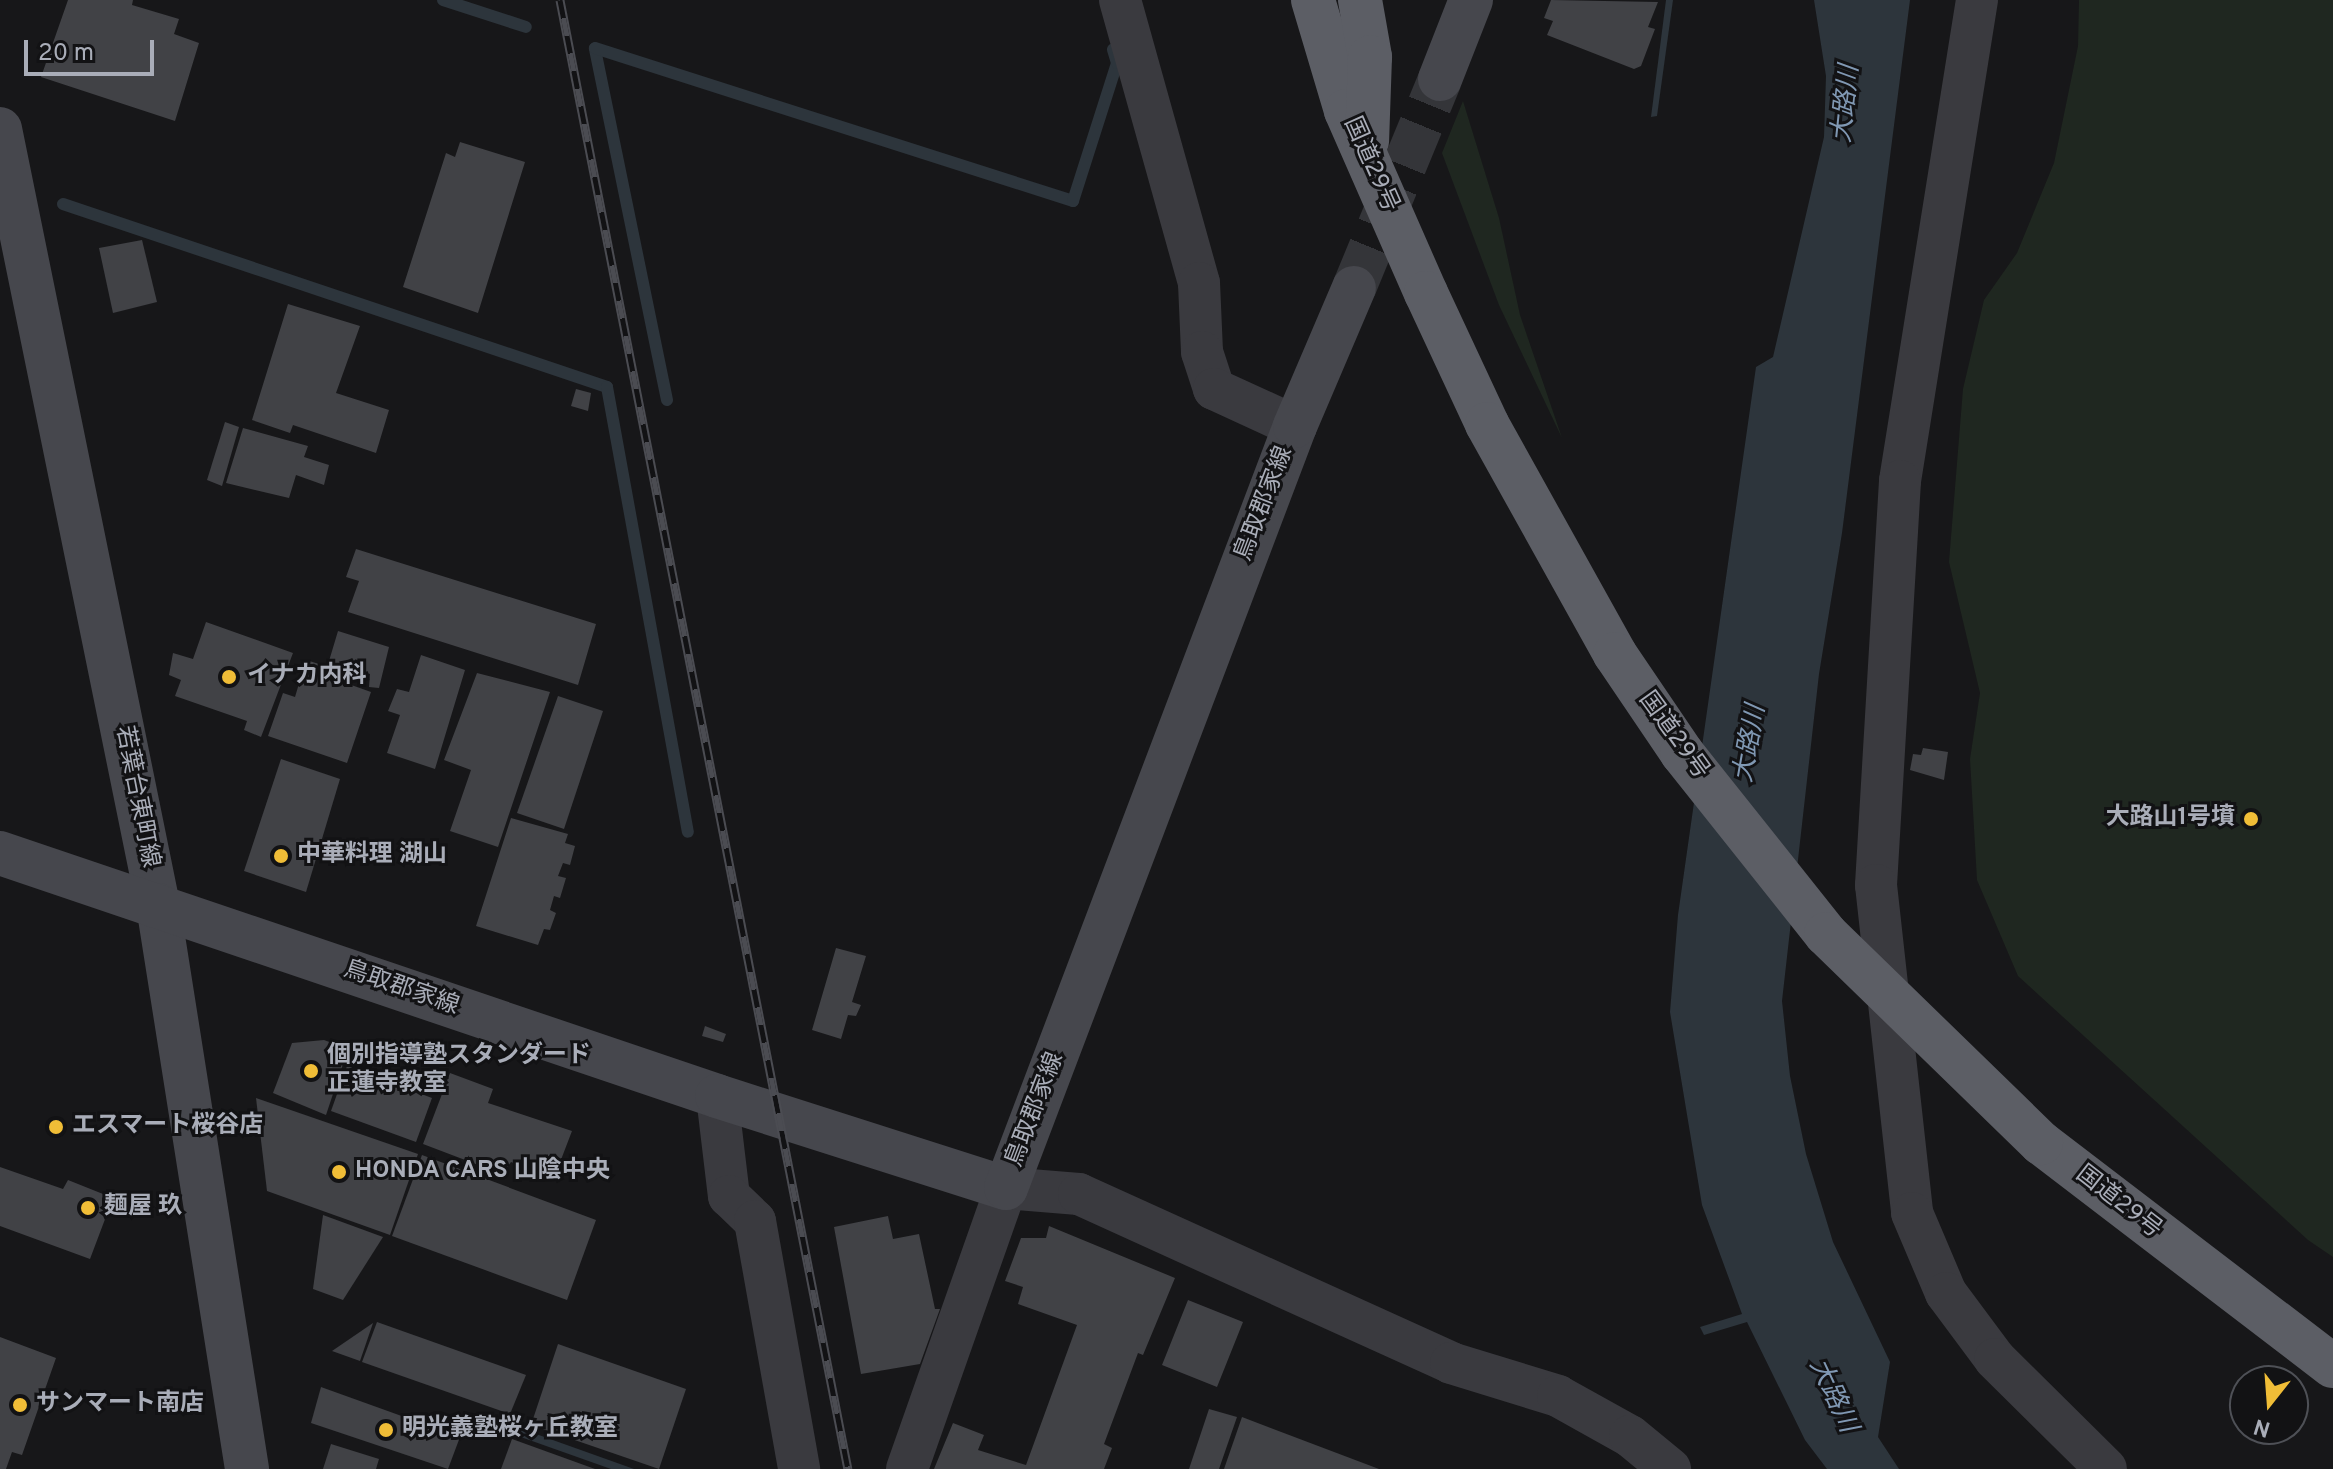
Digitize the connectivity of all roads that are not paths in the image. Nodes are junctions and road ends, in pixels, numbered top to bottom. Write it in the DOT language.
graph roads {
  1 [pos="1120,0"];
  2 [pos="1296,0"];
  3 [pos="1313,0"];
  4 [pos="1360,0"];
  5 [pos="1471,0"];
  6 [pos="1977,0"];
  7 [pos="1440,79"];
  8 [pos="1346,111"];
  9 [pos="0,129"];
  10 [pos="1366,156"];
  11 [pos="1354,288"];
  12 [pos="1295,426"];
  13 [pos="0,853"];
  14 [pos="158,905"];
  15 [pos="717,1096"];
  16 [pos="1006,1188"];
  17 [pos="2333,1366"];
  18 [pos="247,1469"];
  19 [pos="799,1469"];
  20 [pos="907,1469"];
  21 [pos="1670,1469"];
  22 [pos="2106,1469"];
  1 -- 12 [label="street"];
  2 -- 8 [label="highway"];
  3 -- 8 [label="highway, 国道29号"];
  4 -- 10 [label="highway"];
  5 -- 7 [label="main road"];
  6 -- 22 [label="street"];
  8 -- 10 [label="highway, 国道29号"];
  9 -- 14 [label="main road, 若葉台東町線"];
  10 -- 17 [label="highway, 国道29号, bridge"];
  11 -- 12 [label="main road, 鳥取郡家線"];
  12 -- 16 [label="main road, 鳥取郡家線"];
  13 -- 14 [label="main road, 鳥取郡家線"];
  14 -- 15 [label="main road, 鳥取郡家線"];
  14 -- 18 [label="main road, 若葉台東町線"];
  15 -- 16 [label="main road, 鳥取郡家線"];
  15 -- 19 [label="street"];
  16 -- 20 [label="street"];
  16 -- 21 [label="street"];
}
